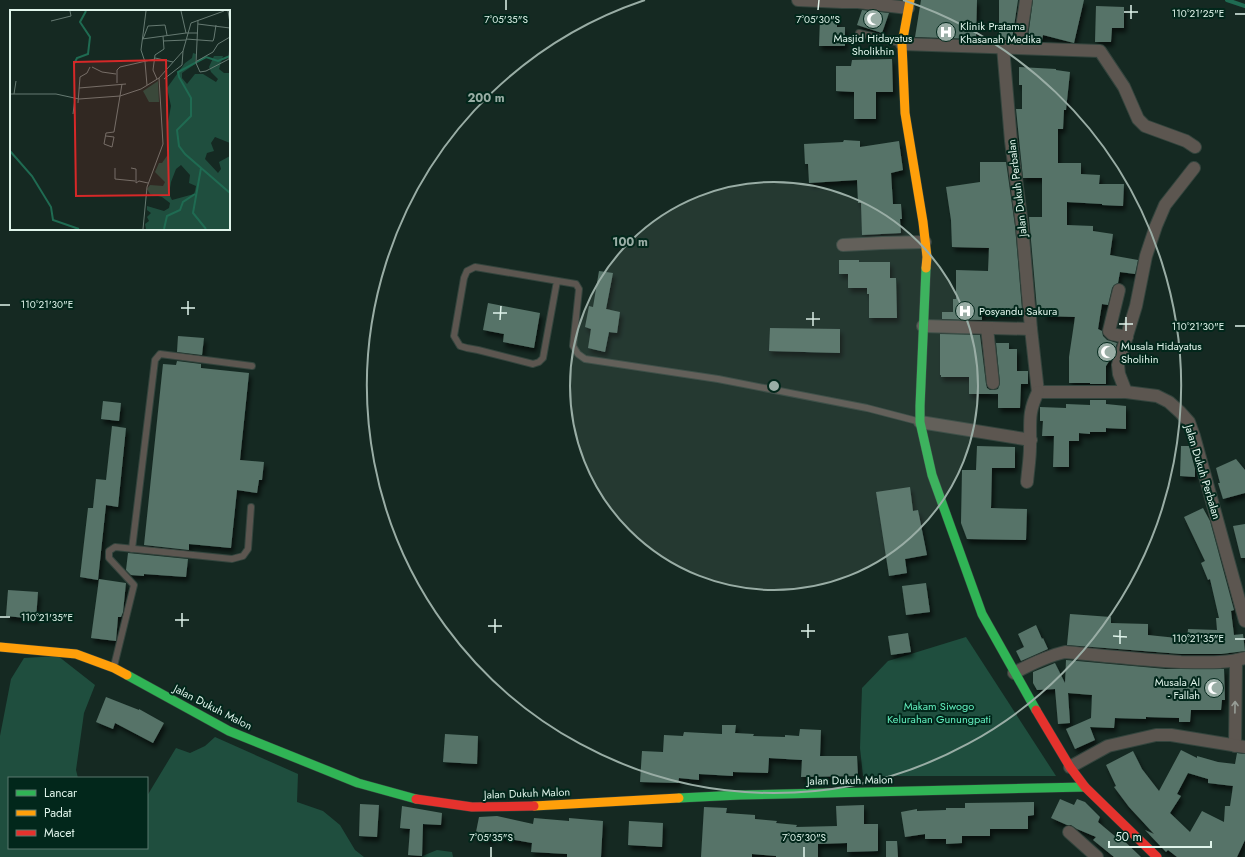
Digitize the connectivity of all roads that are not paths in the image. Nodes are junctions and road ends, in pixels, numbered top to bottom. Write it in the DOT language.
graph roads {
  1 [pos="798,0"];
  2 [pos="1026,0"];
  3 [pos="909,4"];
  4 [pos="859,33"];
  5 [pos="902,44"];
  6 [pos="1003,47"];
  7 [pos="1019,47"];
  8 [pos="1195,147"];
  9 [pos="1194,168"];
  10 [pos="925,242"];
  11 [pos="843,245"];
  12 [pos="557,281"];
  13 [pos="1119,290"];
  14 [pos="922,326"];
  15 [pos="987,328"];
  16 [pos="1031,329"];
  17 [pos="1127,337"];
  18 [pos="252,366"];
  19 [pos="993,383"];
  20 [pos="1038,392"];
  21 [pos="1126,392"];
  22 [pos="920,422"];
  23 [pos="1031,440"];
  24 [pos="1027,482"];
  25 [pos="251,507"];
  26 [pos="132,549"];
  27 [pos="1245,622"];
  28 [pos="0,647"];
  29 [pos="1240,660"];
  30 [pos="114,668"];
  31 [pos="1014,673"];
  32 [pos="1240,746"];
  33 [pos="1070,767"];
  34 [pos="1085,787"];
  35 [pos="1069,832"];
  36 [pos="1097,857"];
  37 [pos="1157,857"];
  1 -- 3 [label="street"];
  2 -- 7 [label="street"];
  3 -- 5 [label="street"];
  4 -- 5 [label="lane"];
  5 -- 6 [label="street"];
  5 -- 10 [label="street"];
  6 -- 7 [label="street"];
  6 -- 16 [label="street, Jalan Dukuh Perbalan"];
  7 -- 8 [label="street"];
  9 -- 17 [label="street"];
  10 -- 11 [label="street"];
  10 -- 14 [label="street"];
  12 -- 12 [label="lane"];
  12 -- 22 [label="lane"];
  13 -- 17 [label="street"];
  14 -- 15 [label="street"];
  14 -- 22 [label="street"];
  15 -- 16 [label="street"];
  15 -- 19 [label="street"];
  16 -- 20 [label="street, Jalan Dukuh Perbalan"];
  17 -- 21 [label="street"];
  18 -- 26 [label="lane"];
  20 -- 21 [label="street, Jalan Dukuh Perbalan"];
  20 -- 23 [label="street"];
  21 -- 27 [label="street, Jalan Dukuh Perbalan"];
  22 -- 23 [label="street"];
  22 -- 31 [label="street"];
  23 -- 24 [label="street"];
  25 -- 26 [label="lane"];
  26 -- 30 [label="lane"];
  28 -- 30 [label="street, Jalan Dukuh Malon"];
  29 -- 31 [label="street"];
  32 -- 29 [label="street, one-way"];
  30 -- 34 [label="street, Jalan Dukuh Malon"];
  31 -- 33 [label="street"];
  32 -- 33 [label="street"];
  33 -- 34 [label="street"];
  34 -- 37 [label="street"];
  35 -- 36 [label="street"];
}
